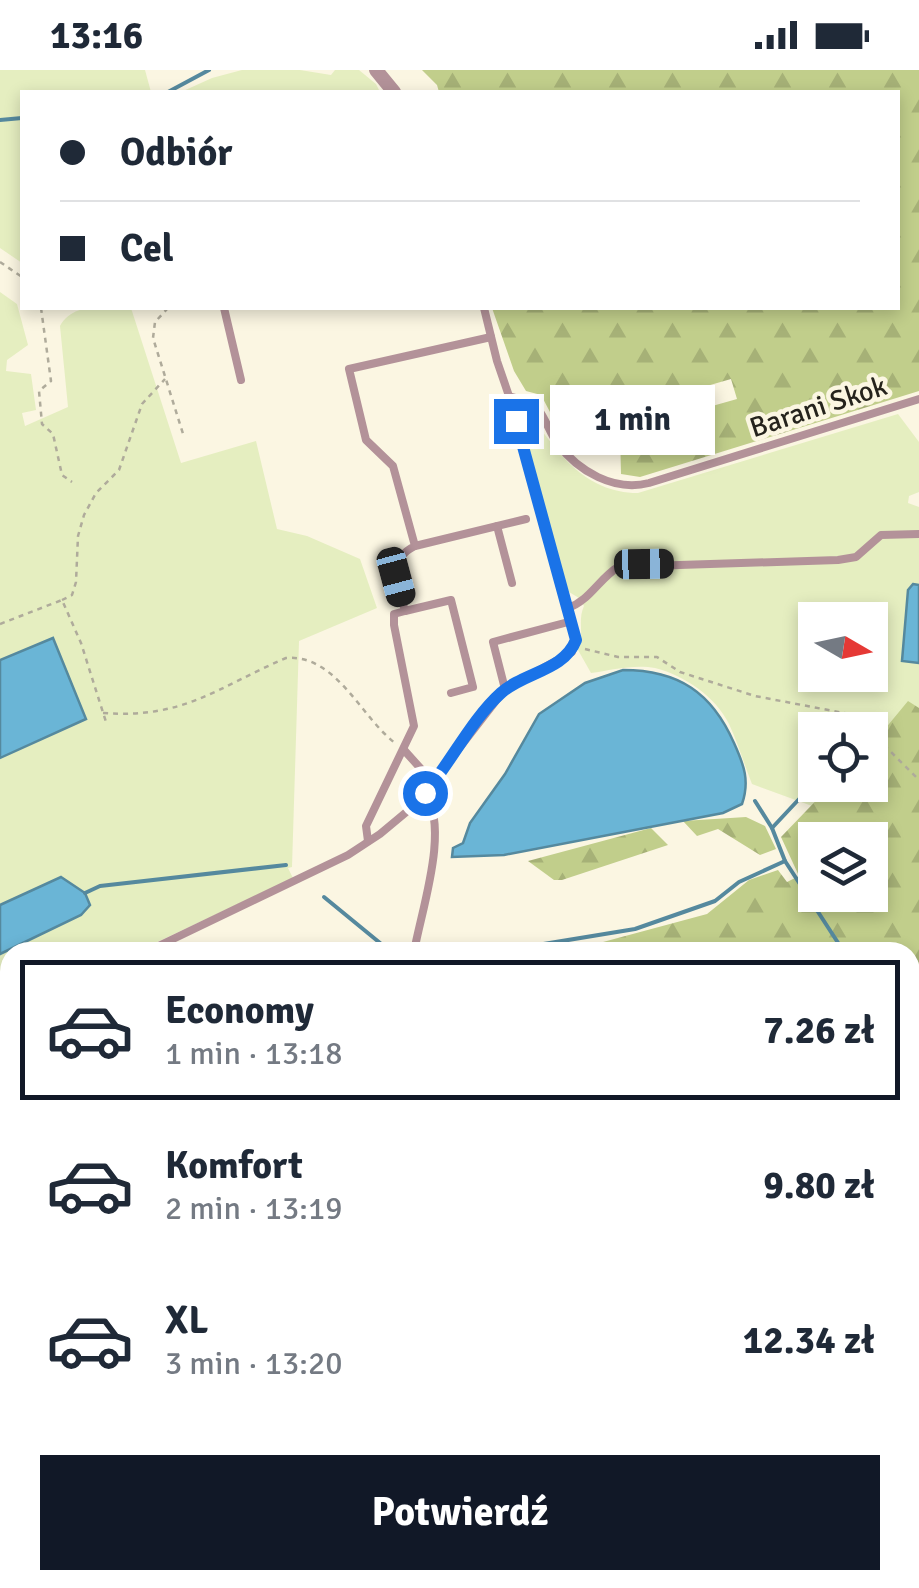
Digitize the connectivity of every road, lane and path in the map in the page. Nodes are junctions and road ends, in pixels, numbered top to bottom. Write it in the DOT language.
graph roads {
  1 [pos="376,70"];
  2 [pos="392,90"];
  3 [pos="41,310"];
  4 [pos="166,310"];
  5 [pos="224,310"];
  6 [pos="484,310"];
  7 [pos="490,337"];
  8 [pos="165,380"];
  9 [pos="241,380"];
  10 [pos="509,396"];
  11 [pos="919,399"];
  12 [pos="184,438"];
  13 [pos="72,482"];
  14 [pos="526,519"];
  15 [pos="497,526"];
  16 [pos="919,534"];
  17 [pos="415,546"];
  18 [pos="512,583"];
  19 [pos="62,600"];
  20 [pos="568,608"];
  21 [pos="405,611"];
  22 [pos="572,621"];
  23 [pos="0,624"];
  24 [pos="574,647"];
  25 [pos="505,689"];
  26 [pos="450,692"];
  27 [pos="839,712"];
  28 [pos="103,713"];
  29 [pos="106,722"];
  30 [pos="404,750"];
  31 [pos="888,750"];
  32 [pos="437,779"];
  33 [pos="919,780"];
  34 [pos="425,793"];
  35 [pos="368,841"];
  36 [pos="167,942"];
  37 [pos="416,942"];
  1 -- 2 [label="street"];
  3 -- 13 [label="path"];
  4 -- 8 [label="path"];
  5 -- 9 [label="lane"];
  6 -- 7 [label="lane"];
  7 -- 10 [label="lane"];
  7 -- 17 [label="lane"];
  8 -- 12 [label="path"];
  8 -- 19 [label="path"];
  10 -- 11 [label="lane, Barani Skok"];
  10 -- 20 [label="lane"];
  14 -- 15 [label="lane"];
  15 -- 17 [label="lane"];
  15 -- 18 [label="lane"];
  16 -- 20 [label="lane"];
  17 -- 21 [label="lane"];
  19 -- 23 [label="path"];
  19 -- 28 [label="path"];
  20 -- 22 [label="lane"];
  21 -- 26 [label="lane"];
  21 -- 30 [label="lane"];
  22 -- 24 [label="lane"];
  22 -- 25 [label="lane"];
  24 -- 25 [label="lane"];
  24 -- 27 [label="path"];
  25 -- 32 [label="lane"];
  28 -- 29 [label="path"];
  28 -- 30 [label="path"];
  30 -- 32 [label="lane"];
  30 -- 35 [label="lane"];
  31 -- 33 [label="path"];
  32 -- 34 [label="lane"];
  34 -- 35 [label="lane"];
  34 -- 37 [label="lane"];
  35 -- 36 [label="lane"];
}
